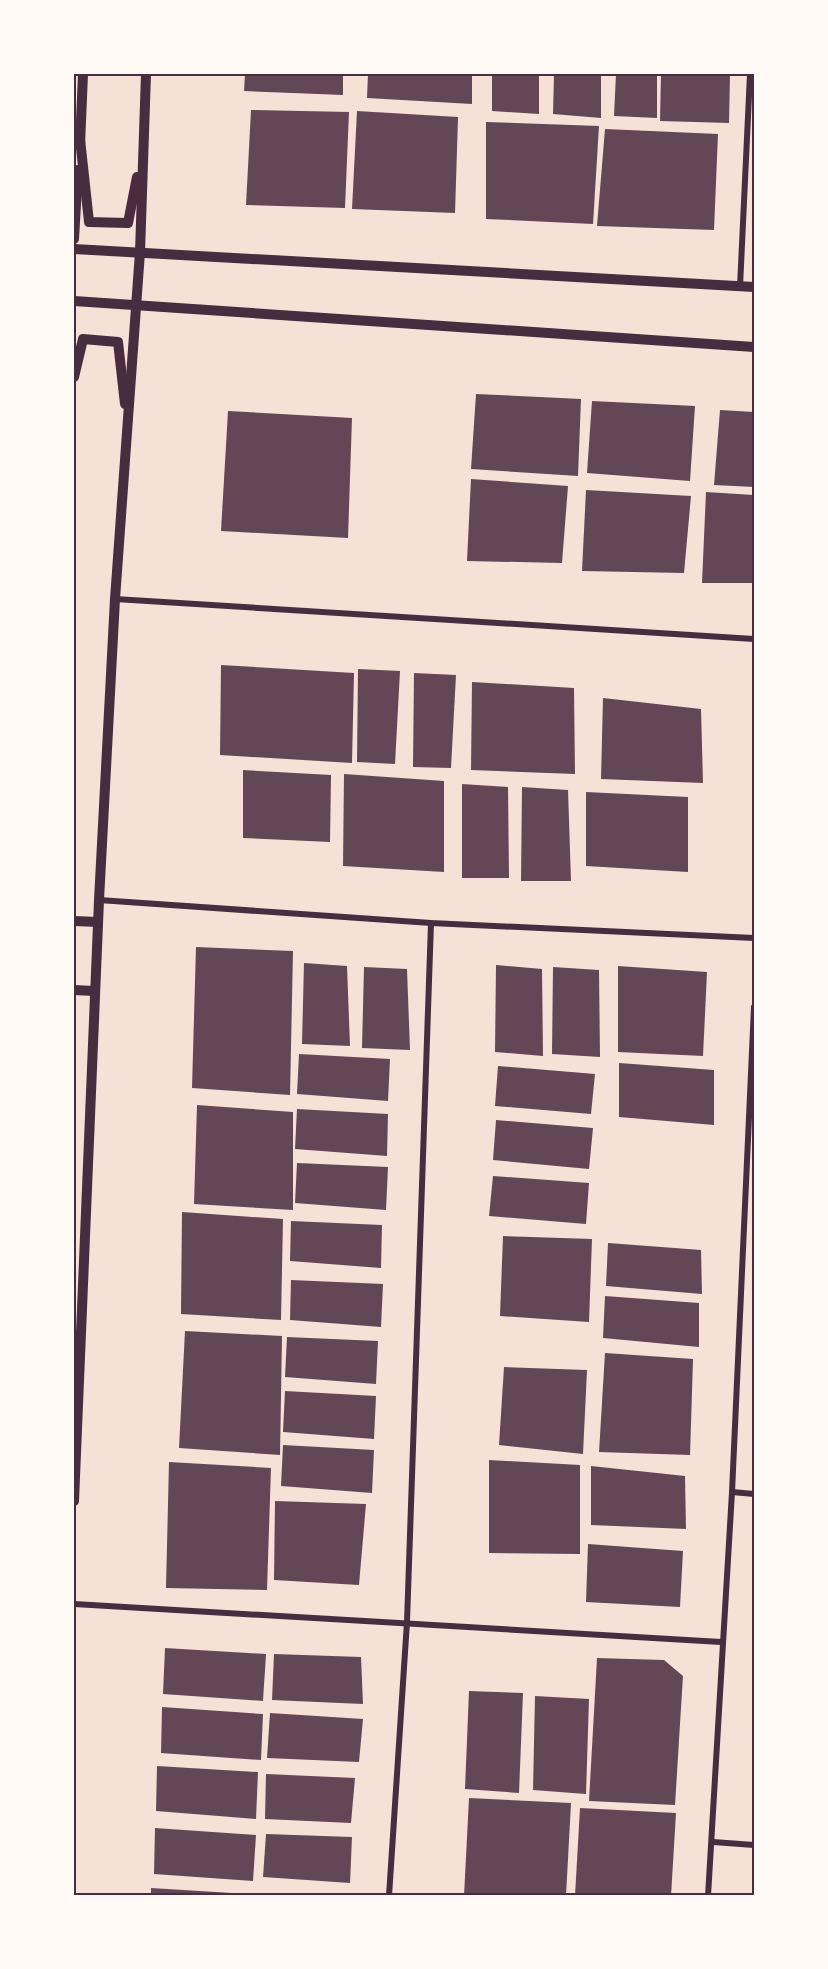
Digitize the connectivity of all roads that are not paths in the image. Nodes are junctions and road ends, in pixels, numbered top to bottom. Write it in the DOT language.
graph roads {
  1 [pos="84,74"];
  2 [pos="146,74"];
  3 [pos="750,74"];
  4 [pos="80,139"];
  5 [pos="142,149"];
  6 [pos="74,239"];
  7 [pos="74,249"];
  8 [pos="140,252"];
  9 [pos="740,287"];
  10 [pos="754,287"];
  11 [pos="74,301"];
  12 [pos="137,306"];
  13 [pos="754,347"];
  14 [pos="74,377"];
  15 [pos="128,428"];
  16 [pos="115,599"];
  17 [pos="754,639"];
  18 [pos="99,900"];
  19 [pos="74,921"];
  20 [pos="98,922"];
  21 [pos="430,923"];
  22 [pos="754,938"];
  23 [pos="74,990"];
  24 [pos="94,991"];
  25 [pos="754,1007"];
  26 [pos="744,1209"];
  27 [pos="754,1209"];
  28 [pos="732,1492"];
  29 [pos="754,1494"];
  30 [pos="74,1500"];
  31 [pos="74,1604"];
  32 [pos="407,1622"];
  33 [pos="721,1642"];
  34 [pos="713,1842"];
  35 [pos="754,1845"];
  36 [pos="389,1896"];
  37 [pos="708,1896"];
  1 -- 4 [label="street"];
  2 -- 5 [label="street"];
  3 -- 9 [label="street"];
  4 -- 5 [label="street"];
  4 -- 6 [label="street"];
  5 -- 8 [label="street"];
  7 -- 8 [label="street"];
  8 -- 9 [label="street"];
  8 -- 12 [label="street"];
  9 -- 10 [label="street"];
  11 -- 12 [label="street"];
  12 -- 13 [label="street"];
  12 -- 15 [label="street"];
  14 -- 15 [label="street"];
  15 -- 16 [label="street"];
  16 -- 17 [label="street"];
  16 -- 18 [label="street"];
  18 -- 20 [label="street"];
  18 -- 21 [label="street"];
  19 -- 20 [label="street"];
  20 -- 24 [label="street"];
  21 -- 22 [label="street"];
  21 -- 32 [label="street"];
  23 -- 24 [label="street"];
  24 -- 30 [label="street"];
  25 -- 26 [label="street"];
  26 -- 27 [label="street"];
  26 -- 28 [label="street"];
  28 -- 29 [label="street"];
  28 -- 33 [label="street"];
  31 -- 32 [label="street"];
  32 -- 33 [label="street"];
  32 -- 36 [label="street"];
  33 -- 34 [label="street"];
  34 -- 35 [label="street"];
  34 -- 37 [label="street"];
}
